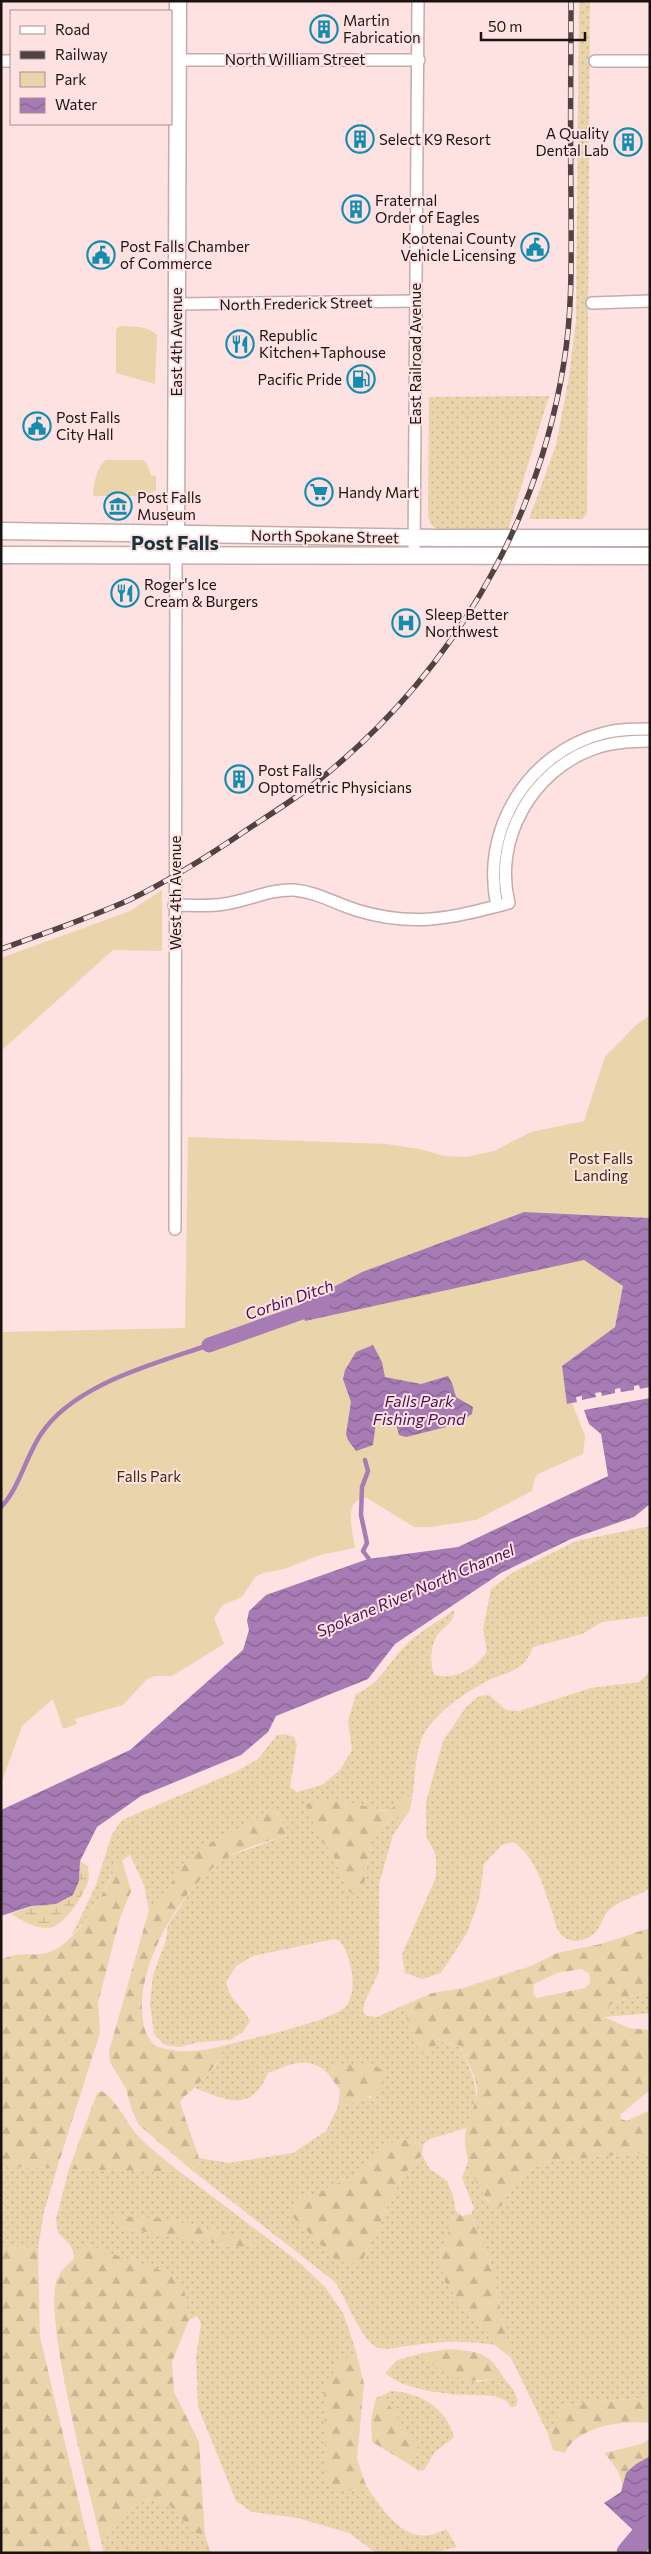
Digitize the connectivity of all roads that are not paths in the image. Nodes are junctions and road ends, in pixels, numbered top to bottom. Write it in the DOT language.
graph roads {
  1 [pos="178,1"];
  2 [pos="418,1"];
  3 [pos="174,60"];
  4 [pos="419,60"];
  5 [pos="594,61"];
  6 [pos="650,61"];
  7 [pos="416,301"];
  8 [pos="650,302"];
  9 [pos="592,303"];
  10 [pos="176,304"];
  11 [pos="1,531"];
  12 [pos="176,533"];
  13 [pos="414,538"];
  14 [pos="650,538"];
  15 [pos="1,555"];
  16 [pos="176,556"];
  17 [pos="650,556"];
  18 [pos="414,557"];
  19 [pos="650,729"];
  20 [pos="650,741"];
  21 [pos="174,905"];
  22 [pos="497,906"];
  23 [pos="175,1229"];
  1 -- 3 [label="main road, East 4th Avenue"];
  2 -- 4 [label="street, East Railroad Avenue"];
  3 -- 4 [label="street, North William Street"];
  3 -- 10 [label="main road, East 4th Avenue"];
  4 -- 7 [label="street, East Railroad Avenue"];
  5 -- 6 [label="street"];
  7 -- 10 [label="street, North Frederick Street"];
  7 -- 13 [label="street, East Railroad Avenue"];
  8 -- 9 [label="street"];
  10 -- 12 [label="main road, East 4th Avenue"];
  11 -- 12 [label="main road, North Spokane Street"];
  12 -- 13 [label="main road, North Spokane Street"];
  12 -- 16 [label="main road, East 4th Avenue"];
  13 -- 14 [label="main road, North Spokane Street"];
  13 -- 18 [label="street, East Railroad Avenue"];
  15 -- 16 [label="main road, North Spokane Street"];
  16 -- 18 [label="main road, North Spokane Street"];
  16 -- 21 [label="street, West 4th Avenue"];
  17 -- 18 [label="main road, North Spokane Street"];
  19 -- 22 [label="street"];
  20 -- 22 [label="street"];
  21 -- 22 [label="street"];
  21 -- 23 [label="street, West 4th Avenue"];
}
